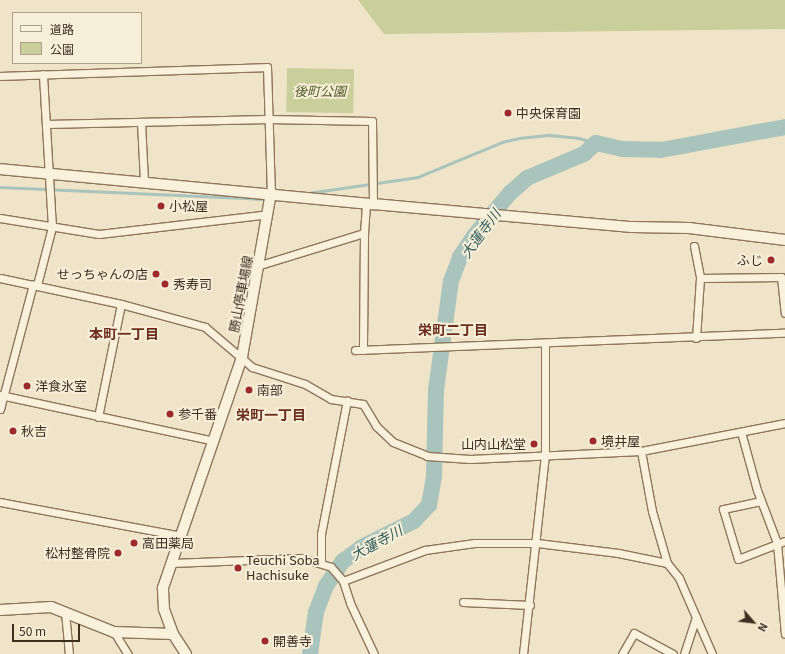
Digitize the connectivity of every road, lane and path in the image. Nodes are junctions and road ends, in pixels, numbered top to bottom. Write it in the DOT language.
graph roads {
  1 [pos="43,74"];
  2 [pos="0,76"];
  3 [pos="268,119"];
  4 [pos="141,122"];
  5 [pos="46,124"];
  6 [pos="0,169"];
  7 [pos="48,172"];
  8 [pos="144,181"];
  9 [pos="271,193"];
  10 [pos="370,204"];
  11 [pos="268,214"];
  12 [pos="0,218"];
  13 [pos="52,228"];
  14 [pos="364,233"];
  15 [pos="785,240"];
  16 [pos="694,246"];
  17 [pos="260,265"];
  18 [pos="0,278"];
  19 [pos="700,278"];
  20 [pos="35,285"];
  21 [pos="121,304"];
  22 [pos="785,313"];
  23 [pos="785,333"];
  24 [pos="696,338"];
  25 [pos="545,343"];
  26 [pos="242,357"];
  27 [pos="1,395"];
  28 [pos="347,400"];
  29 [pos="0,410"];
  30 [pos="98,417"];
  31 [pos="785,423"];
  32 [pos="741,432"];
  33 [pos="214,440"];
  34 [pos="641,451"];
  35 [pos="545,454"];
  36 [pos="761,501"];
  37 [pos="0,502"];
  38 [pos="181,536"];
  39 [pos="785,541"];
  40 [pos="537,543"];
  41 [pos="777,543"];
  42 [pos="171,563"];
  43 [pos="321,563"];
  44 [pos="667,563"];
  45 [pos="343,581"];
  46 [pos="782,598"];
  47 [pos="463,602"];
  48 [pos="530,605"];
  49 [pos="0,610"];
  50 [pos="65,612"];
  51 [pos="696,617"];
  52 [pos="114,632"];
  53 [pos="173,634"];
  54 [pos="785,634"];
  55 [pos="69,654"];
  56 [pos="128,654"];
  57 [pos="186,654"];
  58 [pos="374,654"];
  59 [pos="523,654"];
  60 [pos="622,654"];
  61 [pos="673,654"];
  62 [pos="684,654"];
  63 [pos="712,654"];
  1 -- 2 [label="street"];
  1 -- 3 [label="street"];
  1 -- 5 [label="street"];
  3 -- 4 [label="street"];
  3 -- 9 [label="street"];
  3 -- 10 [label="street"];
  4 -- 5 [label="street"];
  4 -- 8 [label="street"];
  5 -- 7 [label="street"];
  6 -- 7 [label="main road"];
  7 -- 8 [label="main road"];
  7 -- 13 [label="street"];
  8 -- 9 [label="main road"];
  9 -- 10 [label="main road"];
  9 -- 11 [label="main road, 勝山停車場線"];
  10 -- 14 [label="street"];
  10 -- 15 [label="main road"];
  11 -- 13 [label="street"];
  11 -- 17 [label="main road, 勝山停車場線"];
  12 -- 13 [label="street"];
  13 -- 20 [label="street"];
  14 -- 17 [label="street"];
  14 -- 25 [label="street"];
  16 -- 19 [label="street"];
  17 -- 26 [label="main road, 勝山停車場線"];
  18 -- 20 [label="street"];
  19 -- 22 [label="street"];
  19 -- 24 [label="street"];
  20 -- 21 [label="street"];
  20 -- 27 [label="street"];
  21 -- 26 [label="street"];
  21 -- 30 [label="street"];
  23 -- 24 [label="street"];
  24 -- 25 [label="street"];
  25 -- 35 [label="street"];
  26 -- 28 [label="street"];
  26 -- 33 [label="main road, 勝山停車場線"];
  27 -- 29 [label="street"];
  27 -- 30 [label="street"];
  28 -- 35 [label="street"];
  28 -- 43 [label="street"];
  30 -- 33 [label="street"];
  31 -- 32 [label="street"];
  32 -- 34 [label="street"];
  32 -- 36 [label="street"];
  33 -- 38 [label="main road, 勝山停車場線"];
  34 -- 35 [label="street"];
  34 -- 44 [label="street"];
  35 -- 40 [label="street"];
  36 -- 41 [label="street"];
  36 -- 41 [label="street"];
  37 -- 38 [label="street"];
  38 -- 42 [label="main road, 勝山停車場線"];
  39 -- 41 [label="street"];
  40 -- 44 [label="street"];
  40 -- 45 [label="street"];
  40 -- 48 [label="street"];
  41 -- 46 [label="street"];
  42 -- 43 [label="street"];
  42 -- 53 [label="main road, 勝山停車場線"];
  43 -- 45 [label="street"];
  44 -- 51 [label="street"];
  45 -- 58 [label="street"];
  46 -- 54 [label="street"];
  47 -- 48 [label="street"];
  48 -- 59 [label="street"];
  49 -- 50 [label="main road"];
  50 -- 52 [label="main road"];
  50 -- 55 [label="street"];
  51 -- 62 [label="street"];
  51 -- 63 [label="street"];
  52 -- 53 [label="main road"];
  52 -- 56 [label="street"];
  53 -- 57 [label="main road, 勝山停車場線"];
  60 -- 61 [label="street"];
}
